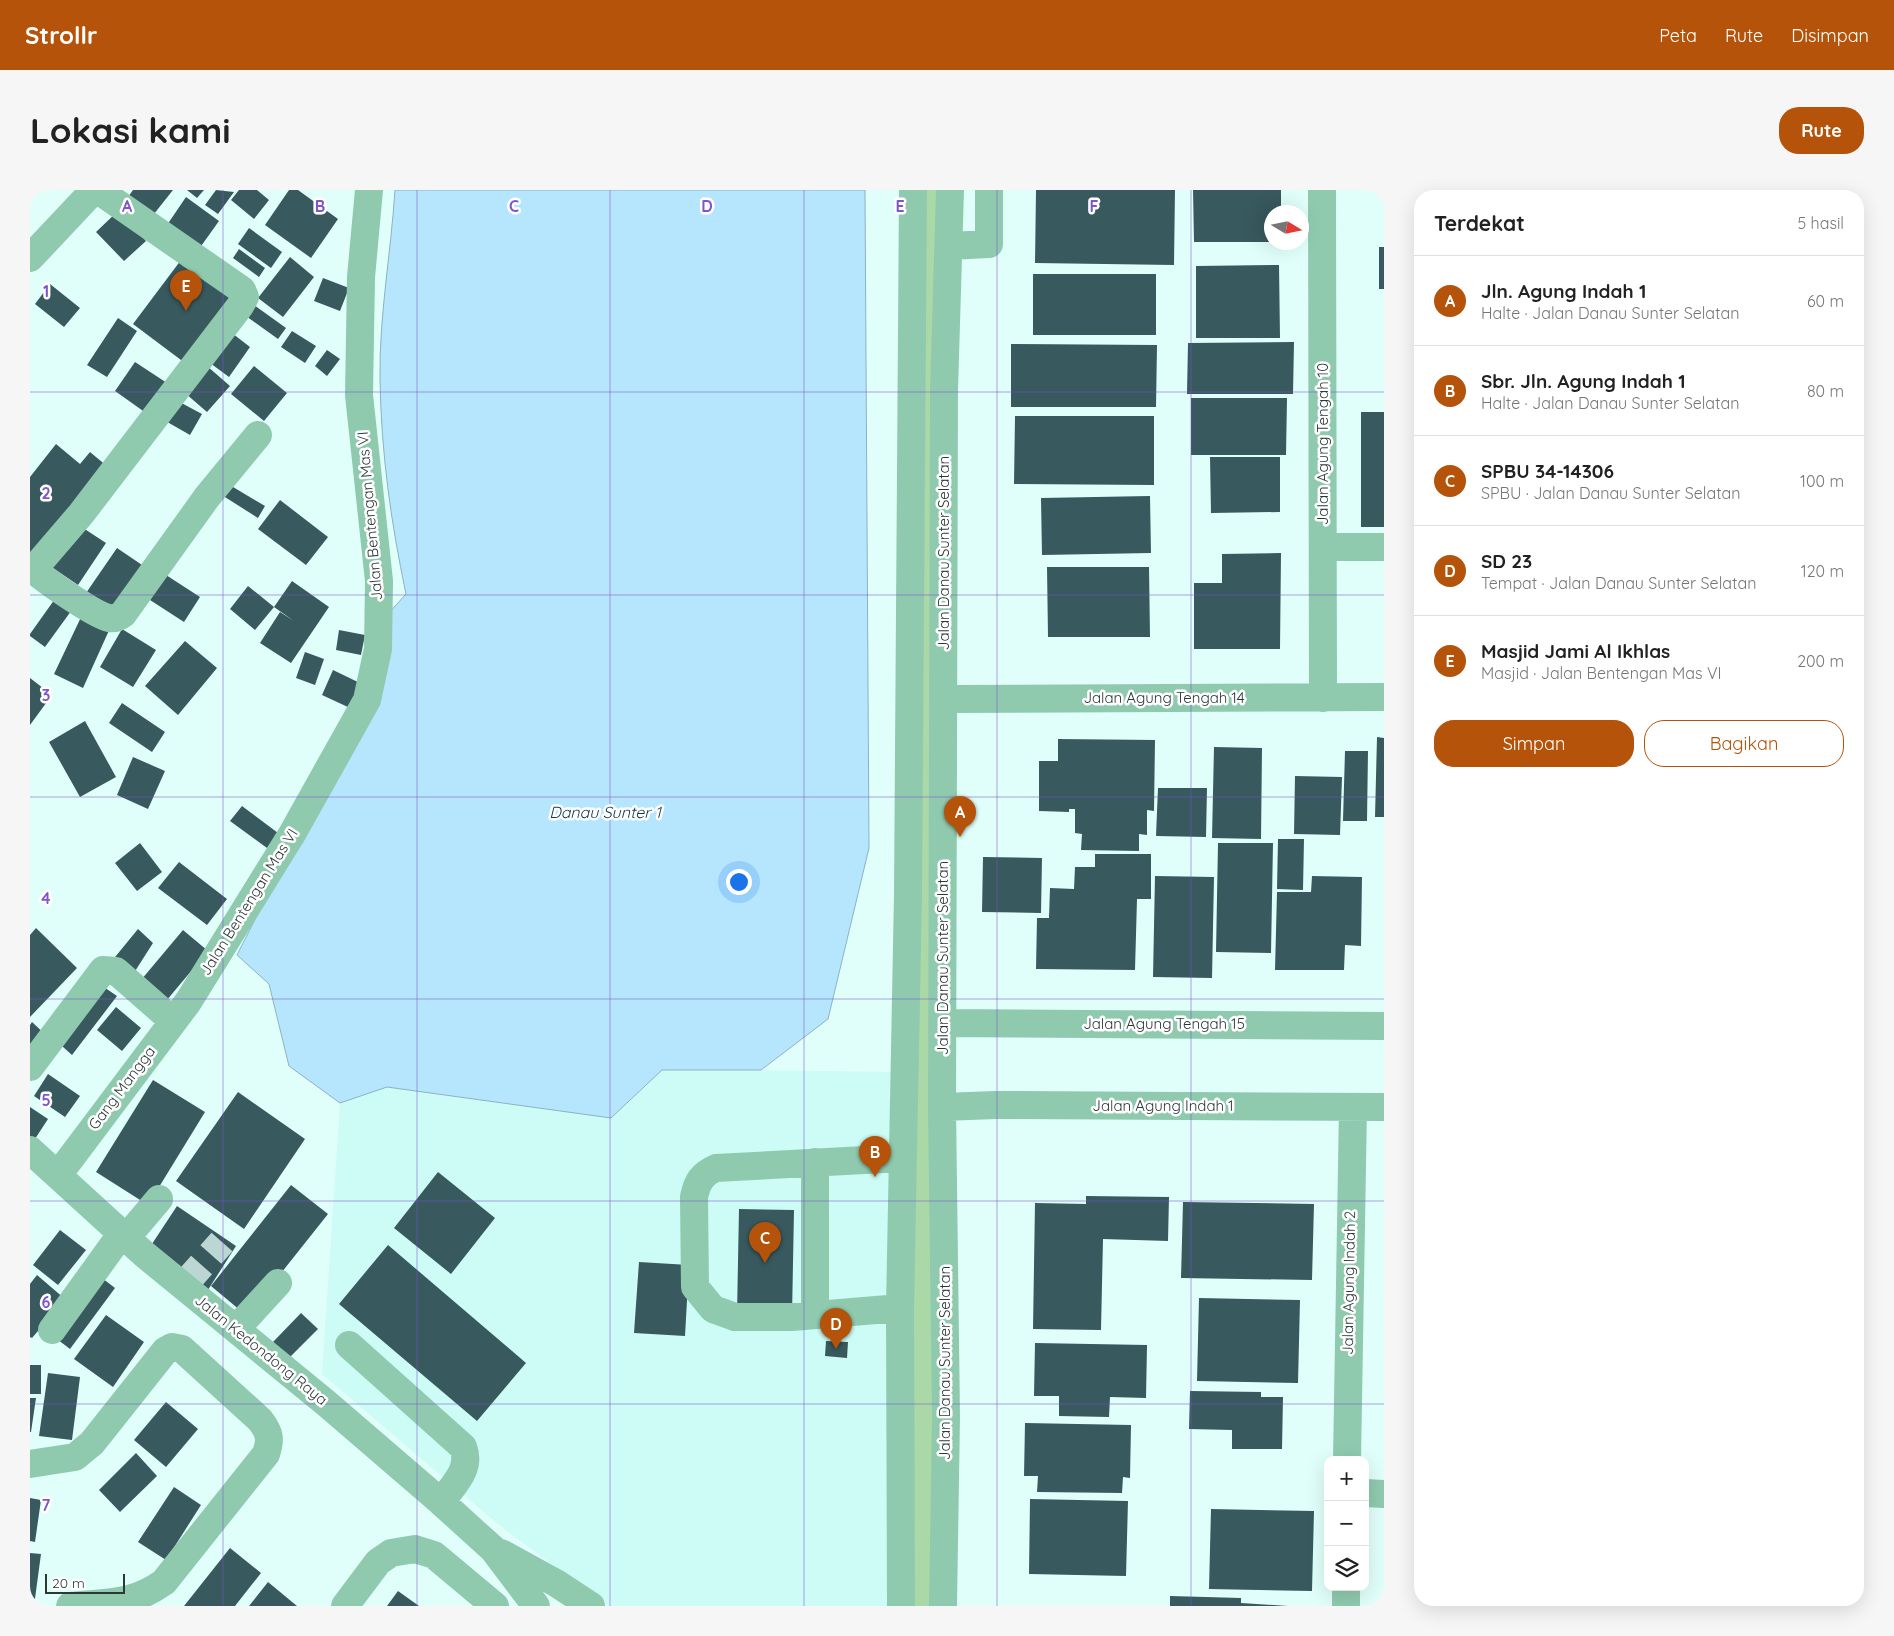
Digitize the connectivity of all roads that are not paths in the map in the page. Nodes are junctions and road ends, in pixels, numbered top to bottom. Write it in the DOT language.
graph roads {
  1 [pos="96,190"];
  2 [pos="369,190"];
  3 [pos="913,190"];
  4 [pos="950,190"];
  5 [pos="989,190"];
  6 [pos="1322,190"];
  7 [pos="949,246"];
  8 [pos="30,258"];
  9 [pos="258,435"];
  10 [pos="1323,547"];
  11 [pos="1384,547"];
  12 [pos="32,568"];
  13 [pos="1384,697"];
  14 [pos="1323,698"];
  15 [pos="944,699"];
  16 [pos="180,1011"];
  17 [pos="944,1023"];
  18 [pos="1384,1026"];
  19 [pos="30,1067"];
  20 [pos="942,1107"];
  21 [pos="1353,1107"];
  22 [pos="1384,1107"];
  23 [pos="30,1150"];
  24 [pos="902,1158"];
  25 [pos="815,1162"];
  26 [pos="58,1175"];
  27 [pos="159,1199"];
  28 [pos="124,1236"];
  29 [pos="278,1284"];
  30 [pos="900,1308"];
  31 [pos="815,1315"];
  32 [pos="236,1329"];
  33 [pos="52,1330"];
  34 [pos="349,1345"];
  35 [pos="1347,1456"];
  36 [pos="30,1464"];
  37 [pos="1369,1494"];
  38 [pos="1384,1494"];
  39 [pos="441,1502"];
  40 [pos="493,1549"];
  41 [pos="1346,1591"];
  42 [pos="70,1606"];
  43 [pos="345,1606"];
  44 [pos="496,1606"];
  45 [pos="536,1606"];
  46 [pos="591,1606"];
  47 [pos="901,1606"];
  48 [pos="943,1606"];
  49 [pos="1346,1606"];
  1 -- 8 [label="street"];
  1 -- 12 [label="street"];
  2 -- 16 [label="street, Jalan Bentengan Mas VI"];
  3 -- 24 [label="street"];
  4 -- 7 [label="street, Jalan Danau Sunter Selatan"];
  5 -- 7 [label="street"];
  6 -- 10 [label="street, Jalan Agung Tengah 10"];
  7 -- 15 [label="street, Jalan Danau Sunter Selatan"];
  9 -- 12 [label="street"];
  10 -- 11 [label="street"];
  10 -- 14 [label="street, Jalan Agung Tengah 10"];
  13 -- 14 [label="street, Jalan Agung Tengah 14"];
  14 -- 15 [label="street, Jalan Agung Tengah 14"];
  15 -- 17 [label="street, Jalan Danau Sunter Selatan"];
  16 -- 19 [label="street"];
  16 -- 26 [label="street, Gang Mangga"];
  17 -- 18 [label="street, Jalan Agung Tengah 15"];
  17 -- 20 [label="street, Jalan Danau Sunter Selatan"];
  20 -- 21 [label="street, Jalan Agung Indah 1"];
  20 -- 48 [label="street, Jalan Danau Sunter Selatan"];
  21 -- 22 [label="street, Jalan Agung Indah 1"];
  21 -- 35 [label="street, Jalan Agung Indah 2"];
  23 -- 26 [label="street, Jalan Kedondong Raya"];
  24 -- 25 [label="street"];
  24 -- 30 [label="street"];
  25 -- 31 [label="street"];
  25 -- 31 [label="street"];
  26 -- 28 [label="street, Jalan Kedondong Raya"];
  27 -- 28 [label="street"];
  28 -- 32 [label="street, Jalan Kedondong Raya"];
  28 -- 33 [label="street"];
  29 -- 32 [label="street"];
  30 -- 31 [label="street"];
  30 -- 47 [label="street"];
  32 -- 39 [label="street, Jalan Kedondong Raya"];
  34 -- 39 [label="street"];
  36 -- 42 [label="street"];
  37 -- 38 [label="street"];
  39 -- 40 [label="street, Jalan Kedondong Raya"];
  40 -- 45 [label="street, Jalan Kedondong Raya"];
  40 -- 46 [label="street, Jalan Kedondong Raya"];
  41 -- 49 [label="street"];
  43 -- 44 [label="street"];
}
